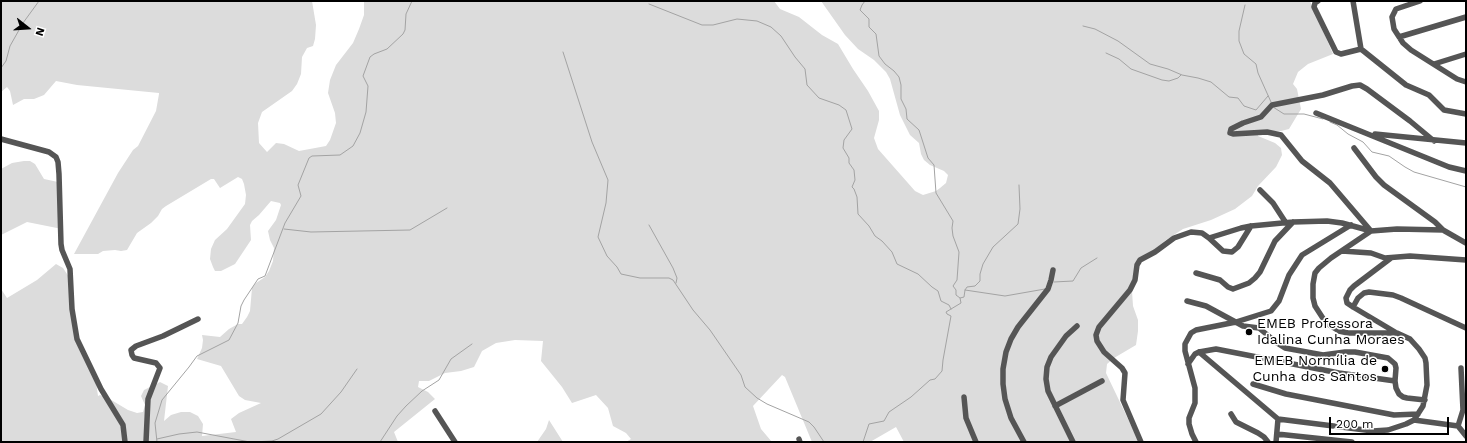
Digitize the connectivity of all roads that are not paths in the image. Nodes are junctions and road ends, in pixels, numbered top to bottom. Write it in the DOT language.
graph roads {
  1 [pos="1318,1"];
  2 [pos="1353,1"];
  3 [pos="1420,1"];
  4 [pos="1466,17"];
  5 [pos="1399,37"];
  6 [pos="1361,49"];
  7 [pos="1466,54"];
  8 [pos="1434,64"];
  9 [pos="1466,82"];
  10 [pos="1316,113"];
  11 [pos="1466,114"];
  12 [pos="1365,133"];
  13 [pos="1,139"];
  14 [pos="1434,141"];
  15 [pos="1466,143"];
  16 [pos="1354,148"];
  17 [pos="1466,171"];
  18 [pos="1260,190"];
  19 [pos="1293,222"];
  20 [pos="1286,223"];
  21 [pos="1351,225"];
  22 [pos="1251,226"];
  23 [pos="1443,230"];
  24 [pos="1371,231"];
  25 [pos="1210,238"];
  26 [pos="1466,243"];
  27 [pos="1341,252"];
  28 [pos="1391,258"];
  29 [pos="1466,260"];
  30 [pos="1053,270"];
  31 [pos="1196,273"];
  32 [pos="1187,301"];
  33 [pos="1354,307"];
  34 [pos="198,319"];
  35 [pos="1236,322"];
  36 [pos="1077,326"];
  37 [pos="1466,328"];
  38 [pos="1397,333"];
  39 [pos="1199,352"];
  40 [pos="1188,364"];
  41 [pos="1461,368"];
  42 [pos="1102,381"];
  43 [pos="1395,381"];
  44 [pos="1253,384"];
  45 [pos="964,397"];
  46 [pos="1425,400"];
  47 [pos="1055,406"];
  48 [pos="435,411"];
  49 [pos="1231,414"];
  50 [pos="1418,414"];
  51 [pos="1278,419"];
  52 [pos="1414,420"];
  53 [pos="1458,426"];
  54 [pos="1277,434"];
  55 [pos="1466,436"];
  56 [pos="1195,440"];
  57 [pos="125,442"];
  58 [pos="146,442"];
  59 [pos="455,442"];
  60 [pos="976,442"];
  61 [pos="1024,442"];
  62 [pos="1073,442"];
  63 [pos="1141,442"];
  64 [pos="1203,442"];
  65 [pos="1268,442"];
  66 [pos="1276,442"];
  67 [pos="1352,442"];
  1 -- 6 [label="street"];
  2 -- 6 [label="street"];
  3 -- 5 [label="street"];
  4 -- 5 [label="street"];
  5 -- 8 [label="street"];
  6 -- 11 [label="street"];
  7 -- 8 [label="street"];
  8 -- 9 [label="street"];
  10 -- 12 [label="street"];
  12 -- 14 [label="street"];
  12 -- 17 [label="street"];
  13 -- 57 [label="street"];
  14 -- 15 [label="street"];
  14 -- 24 [label="street"];
  16 -- 23 [label="street"];
  18 -- 20 [label="street"];
  19 -- 20 [label="street"];
  19 -- 21 [label="street"];
  19 -- 31 [label="street"];
  20 -- 22 [label="street"];
  21 -- 24 [label="street"];
  21 -- 35 [label="street"];
  22 -- 25 [label="street"];
  22 -- 25 [label="street"];
  23 -- 24 [label="street"];
  23 -- 26 [label="street"];
  24 -- 27 [label="street"];
  25 -- 63 [label="street"];
  27 -- 28 [label="street"];
  27 -- 38 [label="street"];
  28 -- 29 [label="street"];
  28 -- 33 [label="street"];
  30 -- 61 [label="street"];
  32 -- 35 [label="street"];
  33 -- 37 [label="street"];
  33 -- 38 [label="street"];
  34 -- 58 [label="street"];
  35 -- 40 [label="street"];
  35 -- 43 [label="street"];
  36 -- 47 [label="street"];
  38 -- 46 [label="street"];
  39 -- 40 [label="street"];
  39 -- 43 [label="street"];
  39 -- 51 [label="street"];
  40 -- 56 [label="street"];
  41 -- 53 [label="street"];
  42 -- 47 [label="street"];
  43 -- 46 [label="street"];
  44 -- 50 [label="street"];
  45 -- 60 [label="street"];
  46 -- 50 [label="street"];
  47 -- 62 [label="street"];
  48 -- 59 [label="street"];
  49 -- 65 [label="street"];
  50 -- 52 [label="street"];
  51 -- 52 [label="street"];
  51 -- 54 [label="street"];
  52 -- 53 [label="street"];
  53 -- 55 [label="street"];
  54 -- 66 [label="street"];
  54 -- 67 [label="street"];
  56 -- 64 [label="street"];
}
